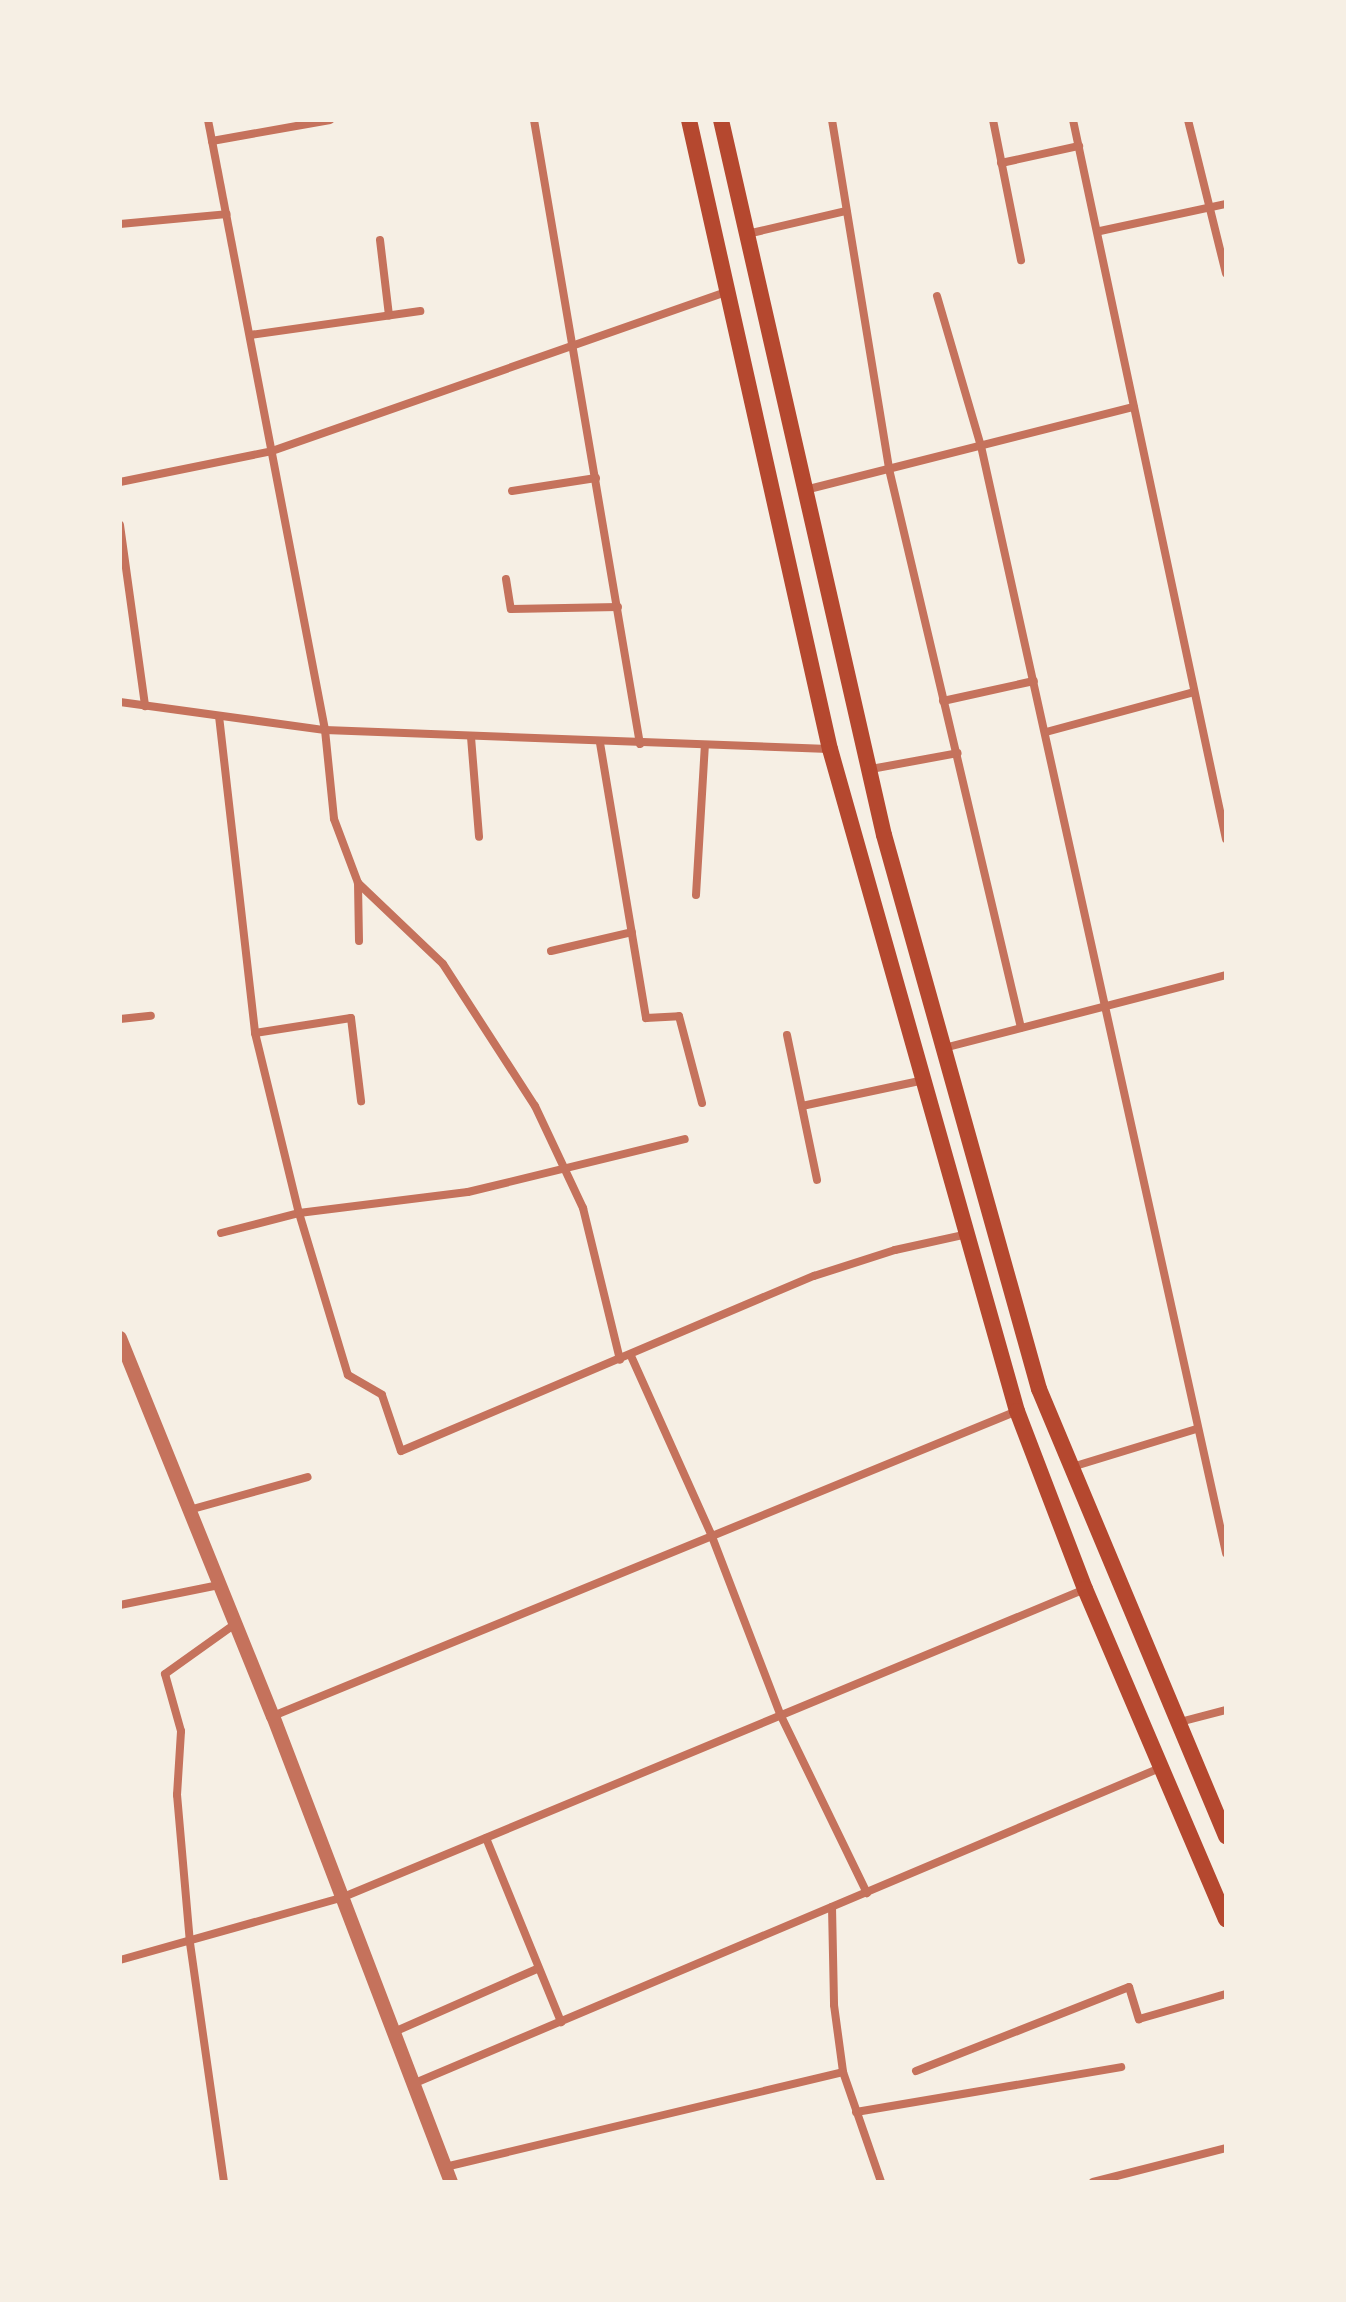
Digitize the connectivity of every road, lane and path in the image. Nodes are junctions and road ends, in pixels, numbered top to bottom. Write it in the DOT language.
graph roads {
  1 [pos="208,120"];
  2 [pos="330,120"];
  3 [pos="534,120"];
  4 [pos="689,120"];
  5 [pos="721,120"];
  6 [pos="832,120"];
  7 [pos="993,120"];
  8 [pos="1073,120"];
  9 [pos="1188,120"];
  10 [pos="212,141"];
  11 [pos="1079,146"];
  12 [pos="1001,163"];
  13 [pos="1226,204"];
  14 [pos="1209,208"];
  15 [pos="846,211"];
  16 [pos="227,214"];
  17 [pos="120,224"];
  18 [pos="1100,231"];
  19 [pos="747,234"];
  20 [pos="380,240"];
  21 [pos="1021,260"];
  22 [pos="1226,273"];
  23 [pos="731,290"];
  24 [pos="937,296"];
  25 [pos="420,311"];
  26 [pos="389,315"];
  27 [pos="250,335"];
  28 [pos="574,346"];
  29 [pos="1134,407"];
  30 [pos="981,446"];
  31 [pos="272,451"];
  32 [pos="889,469"];
  33 [pos="596,478"];
  34 [pos="120,482"];
  35 [pos="512,491"];
  36 [pos="805,491"];
  37 [pos="120,525"];
  38 [pos="506,579"];
  39 [pos="131,606"];
  40 [pos="120,607"];
  41 [pos="618,607"];
  42 [pos="1034,681"];
  43 [pos="1194,692"];
  44 [pos="943,701"];
  45 [pos="120,702"];
  46 [pos="145,706"];
  47 [pos="219,716"];
  48 [pos="325,730"];
  49 [pos="1046,732"];
  50 [pos="471,737"];
  51 [pos="600,743"];
  52 [pos="640,744"];
  53 [pos="705,745"];
  54 [pos="830,749"];
  55 [pos="958,753"];
  56 [pos="871,769"];
  57 [pos="1226,786"];
  58 [pos="1215,788"];
  59 [pos="479,837"];
  60 [pos="1226,839"];
  61 [pos="895,873"];
  62 [pos="868,882"];
  63 [pos="358,883"];
  64 [pos="696,895"];
  65 [pos="632,932"];
  66 [pos="359,941"];
  67 [pos="551,951"];
  68 [pos="1226,975"];
  69 [pos="1107,1005"];
  70 [pos="151,1016"];
  71 [pos="120,1019"];
  72 [pos="1021,1028"];
  73 [pos="255,1033"];
  74 [pos="787,1035"];
  75 [pos="944,1048"];
  76 [pos="924,1080"];
  77 [pos="361,1101"];
  78 [pos="702,1103"];
  79 [pos="802,1106"];
  80 [pos="685,1139"];
  81 [pos="567,1170"];
  82 [pos="817,1180"];
  83 [pos="299,1213"];
  84 [pos="221,1233"];
  85 [pos="968,1234"];
  86 [pos="120,1338"];
  87 [pos="631,1356"];
  88 [pos="620,1360"];
  89 [pos="1017,1411"];
  90 [pos="1196,1429"];
  91 [pos="1071,1467"];
  92 [pos="308,1477"];
  93 [pos="188,1510"];
  94 [pos="711,1534"];
  95 [pos="1226,1553"];
  96 [pos="219,1585"];
  97 [pos="1085,1589"];
  98 [pos="120,1605"];
  99 [pos="235,1624"];
  100 [pos="1226,1710"];
  101 [pos="273,1716"];
  102 [pos="781,1716"];
  103 [pos="1175,1723"];
  104 [pos="1160,1768"];
  105 [pos="1226,1837"];
  106 [pos="486,1838"];
  107 [pos="867,1893"];
  108 [pos="341,1898"];
  109 [pos="832,1907"];
  110 [pos="1226,1919"];
  111 [pos="190,1943"];
  112 [pos="120,1960"];
  113 [pos="539,1968"];
  114 [pos="1226,1994"];
  115 [pos="561,2022"];
  116 [pos="394,2032"];
  117 [pos="1121,2067"];
  118 [pos="916,2071"];
  119 [pos="843,2072"];
  120 [pos="415,2083"];
  121 [pos="856,2112"];
  122 [pos="1226,2148"];
  123 [pos="445,2167"];
  124 [pos="224,2182"];
  125 [pos="451,2182"];
  126 [pos="881,2182"];
  127 [pos="1093,2182"];
  1 -- 10 [label="street"];
  2 -- 10 [label="street"];
  3 -- 28 [label="street"];
  4 -- 23 [label="main road"];
  5 -- 19 [label="main road"];
  6 -- 15 [label="street"];
  7 -- 12 [label="street"];
  8 -- 11 [label="street"];
  9 -- 14 [label="street"];
  10 -- 16 [label="street"];
  11 -- 12 [label="street"];
  11 -- 18 [label="street"];
  12 -- 21 [label="street"];
  13 -- 14 [label="street"];
  14 -- 18 [label="street"];
  14 -- 22 [label="street"];
  15 -- 19 [label="street"];
  15 -- 32 [label="street"];
  16 -- 17 [label="street"];
  16 -- 27 [label="street"];
  18 -- 29 [label="street"];
  19 -- 36 [label="main road"];
  20 -- 26 [label="street"];
  23 -- 28 [label="street"];
  23 -- 54 [label="main road"];
  24 -- 30 [label="street"];
  25 -- 26 [label="street"];
  26 -- 27 [label="street"];
  27 -- 31 [label="street"];
  28 -- 31 [label="street"];
  28 -- 33 [label="street"];
  29 -- 30 [label="street"];
  29 -- 43 [label="street"];
  30 -- 32 [label="street"];
  30 -- 42 [label="street"];
  31 -- 34 [label="street"];
  31 -- 48 [label="street"];
  32 -- 36 [label="street"];
  32 -- 44 [label="street"];
  33 -- 35 [label="street"];
  33 -- 41 [label="street"];
  36 -- 56 [label="main road"];
  37 -- 39 [label="street"];
  38 -- 41 [label="street"];
  39 -- 40 [label="street"];
  39 -- 46 [label="street"];
  41 -- 52 [label="street"];
  42 -- 44 [label="street"];
  42 -- 49 [label="street"];
  43 -- 49 [label="street"];
  43 -- 58 [label="street"];
  44 -- 55 [label="street"];
  45 -- 46 [label="street"];
  46 -- 47 [label="street"];
  47 -- 48 [label="street"];
  47 -- 73 [label="street"];
  48 -- 50 [label="street"];
  48 -- 63 [label="street"];
  49 -- 69 [label="street"];
  50 -- 51 [label="street"];
  50 -- 59 [label="street"];
  51 -- 52 [label="street"];
  51 -- 65 [label="street"];
  52 -- 53 [label="street"];
  53 -- 54 [label="street"];
  53 -- 64 [label="street"];
  54 -- 62 [label="main road"];
  55 -- 56 [label="street"];
  55 -- 72 [label="street"];
  56 -- 61 [label="main road"];
  57 -- 58 [label="street"];
  58 -- 60 [label="street"];
  61 -- 62 [label="main road"];
  61 -- 75 [label="main road"];
  62 -- 76 [label="main road"];
  63 -- 66 [label="street"];
  63 -- 81 [label="street"];
  65 -- 67 [label="street"];
  65 -- 78 [label="street"];
  68 -- 69 [label="street"];
  69 -- 72 [label="street"];
  69 -- 90 [label="street"];
  70 -- 71 [label="street"];
  72 -- 75 [label="street"];
  73 -- 77 [label="street"];
  73 -- 83 [label="street"];
  74 -- 79 [label="street"];
  75 -- 91 [label="main road"];
  76 -- 79 [label="street"];
  76 -- 85 [label="main road"];
  79 -- 82 [label="street"];
  80 -- 81 [label="street"];
  81 -- 83 [label="street"];
  81 -- 88 [label="street"];
  83 -- 84 [label="street"];
  83 -- 88 [label="street"];
  85 -- 87 [label="street"];
  85 -- 89 [label="main road"];
  86 -- 93 [label="street"];
  87 -- 88 [label="street"];
  87 -- 94 [label="street"];
  89 -- 94 [label="street"];
  89 -- 97 [label="main road"];
  90 -- 91 [label="street"];
  90 -- 95 [label="street"];
  91 -- 103 [label="main road"];
  92 -- 93 [label="street"];
  93 -- 96 [label="street"];
  94 -- 101 [label="street"];
  94 -- 102 [label="street"];
  96 -- 98 [label="street"];
  96 -- 99 [label="street"];
  97 -- 102 [label="street"];
  97 -- 104 [label="main road"];
  99 -- 101 [label="street"];
  99 -- 111 [label="street"];
  100 -- 103 [label="street"];
  101 -- 108 [label="street"];
  102 -- 106 [label="street"];
  102 -- 107 [label="street"];
  103 -- 105 [label="main road"];
  104 -- 107 [label="street"];
  104 -- 110 [label="main road"];
  106 -- 108 [label="street"];
  106 -- 113 [label="street"];
  107 -- 109 [label="street"];
  108 -- 111 [label="street"];
  108 -- 116 [label="street"];
  109 -- 115 [label="street"];
  109 -- 119 [label="street"];
  111 -- 112 [label="street"];
  111 -- 124 [label="street"];
  113 -- 115 [label="street"];
  113 -- 116 [label="street"];
  114 -- 118 [label="street"];
  115 -- 120 [label="street"];
  116 -- 120 [label="street"];
  117 -- 121 [label="street"];
  119 -- 121 [label="street"];
  119 -- 123 [label="street"];
  120 -- 123 [label="street"];
  121 -- 126 [label="street"];
  122 -- 127 [label="street"];
  123 -- 125 [label="street"];
}
